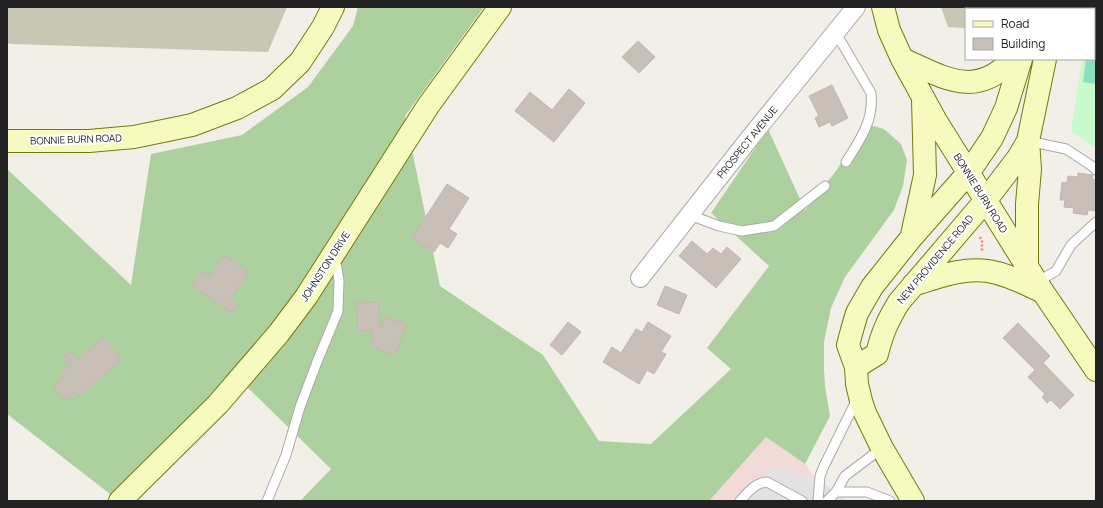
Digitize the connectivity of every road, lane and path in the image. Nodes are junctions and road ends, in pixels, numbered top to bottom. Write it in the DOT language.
graph roads {
  1 [pos="333,7"];
  2 [pos="500,7"];
  3 [pos="856,7"];
  4 [pos="882,7"];
  5 [pos="836,33"];
  6 [pos="902,59"];
  7 [pos="1012,60"];
  8 [pos="1021,60"];
  9 [pos="1044,60"];
  10 [pos="922,96"];
  11 [pos="7,141"];
  12 [pos="1028,141"];
  13 [pos="846,162"];
  14 [pos="1096,170"];
  15 [pos="969,172"];
  16 [pos="825,186"];
  17 [pos="986,200"];
  18 [pos="690,215"];
  19 [pos="1096,222"];
  20 [pos="986,236"];
  21 [pos="979,237"];
  22 [pos="911,238"];
  23 [pos="982,241"];
  24 [pos="334,252"];
  25 [pos="981,257"];
  26 [pos="640,278"];
  27 [pos="1036,280"];
  28 [pos="912,285"];
  29 [pos="856,367"];
  30 [pos="1096,370"];
  31 [pos="859,396"];
  32 [pos="882,448"];
  33 [pos="836,492"];
  34 [pos="120,501"];
  35 [pos="267,501"];
  36 [pos="740,501"];
  37 [pos="802,501"];
  38 [pos="818,501"];
  39 [pos="827,501"];
  40 [pos="890,501"];
  41 [pos="913,501"];
  1 -- 11 [label="main road, BONNIE BURN ROAD"];
  2 -- 24 [label="main road, JOHNSTON DRIVE"];
  3 -- 5 [label="street, PROSPECT AVENUE"];
  4 -- 6 [label="main road, BONNIE BURN ROAD"];
  5 -- 13 [label="lane"];
  5 -- 18 [label="street, PROSPECT AVENUE"];
  6 -- 7 [label="main road"];
  6 -- 10 [label="main road, BONNIE BURN ROAD"];
  8 -- 15 [label="main road"];
  9 -- 12 [label="main road, NEW PROVIDENCE ROAD"];
  10 -- 15 [label="main road, BONNIE BURN ROAD"];
  10 -- 22 [label="main road"];
  12 -- 14 [label="lane"];
  12 -- 17 [label="main road, NEW PROVIDENCE ROAD"];
  12 -- 27 [label="main road"];
  15 -- 17 [label="main road, BONNIE BURN ROAD"];
  15 -- 22 [label="main road"];
  16 -- 18 [label="lane"];
  17 -- 27 [label="main road, BONNIE BURN ROAD"];
  17 -- 28 [label="main road, NEW PROVIDENCE ROAD"];
  18 -- 26 [label="street, PROSPECT AVENUE"];
  19 -- 27 [label="lane"];
  20 -- 23 [label="path"];
  21 -- 23 [label="path"];
  22 -- 29 [label="main road"];
  23 -- 25 [label="path"];
  24 -- 34 [label="main road, JOHNSTON DRIVE"];
  24 -- 35 [label="lane"];
  27 -- 28 [label="main road"];
  27 -- 30 [label="main road, BONNIE BURN ROAD"];
  28 -- 29 [label="main road, NEW PROVIDENCE ROAD"];
  29 -- 31 [label="main road"];
  31 -- 32 [label="main road"];
  31 -- 38 [label="lane"];
  32 -- 33 [label="lane"];
  32 -- 41 [label="main road"];
  33 -- 39 [label="lane"];
  33 -- 40 [label="lane"];
  36 -- 37 [label="lane"];
}
